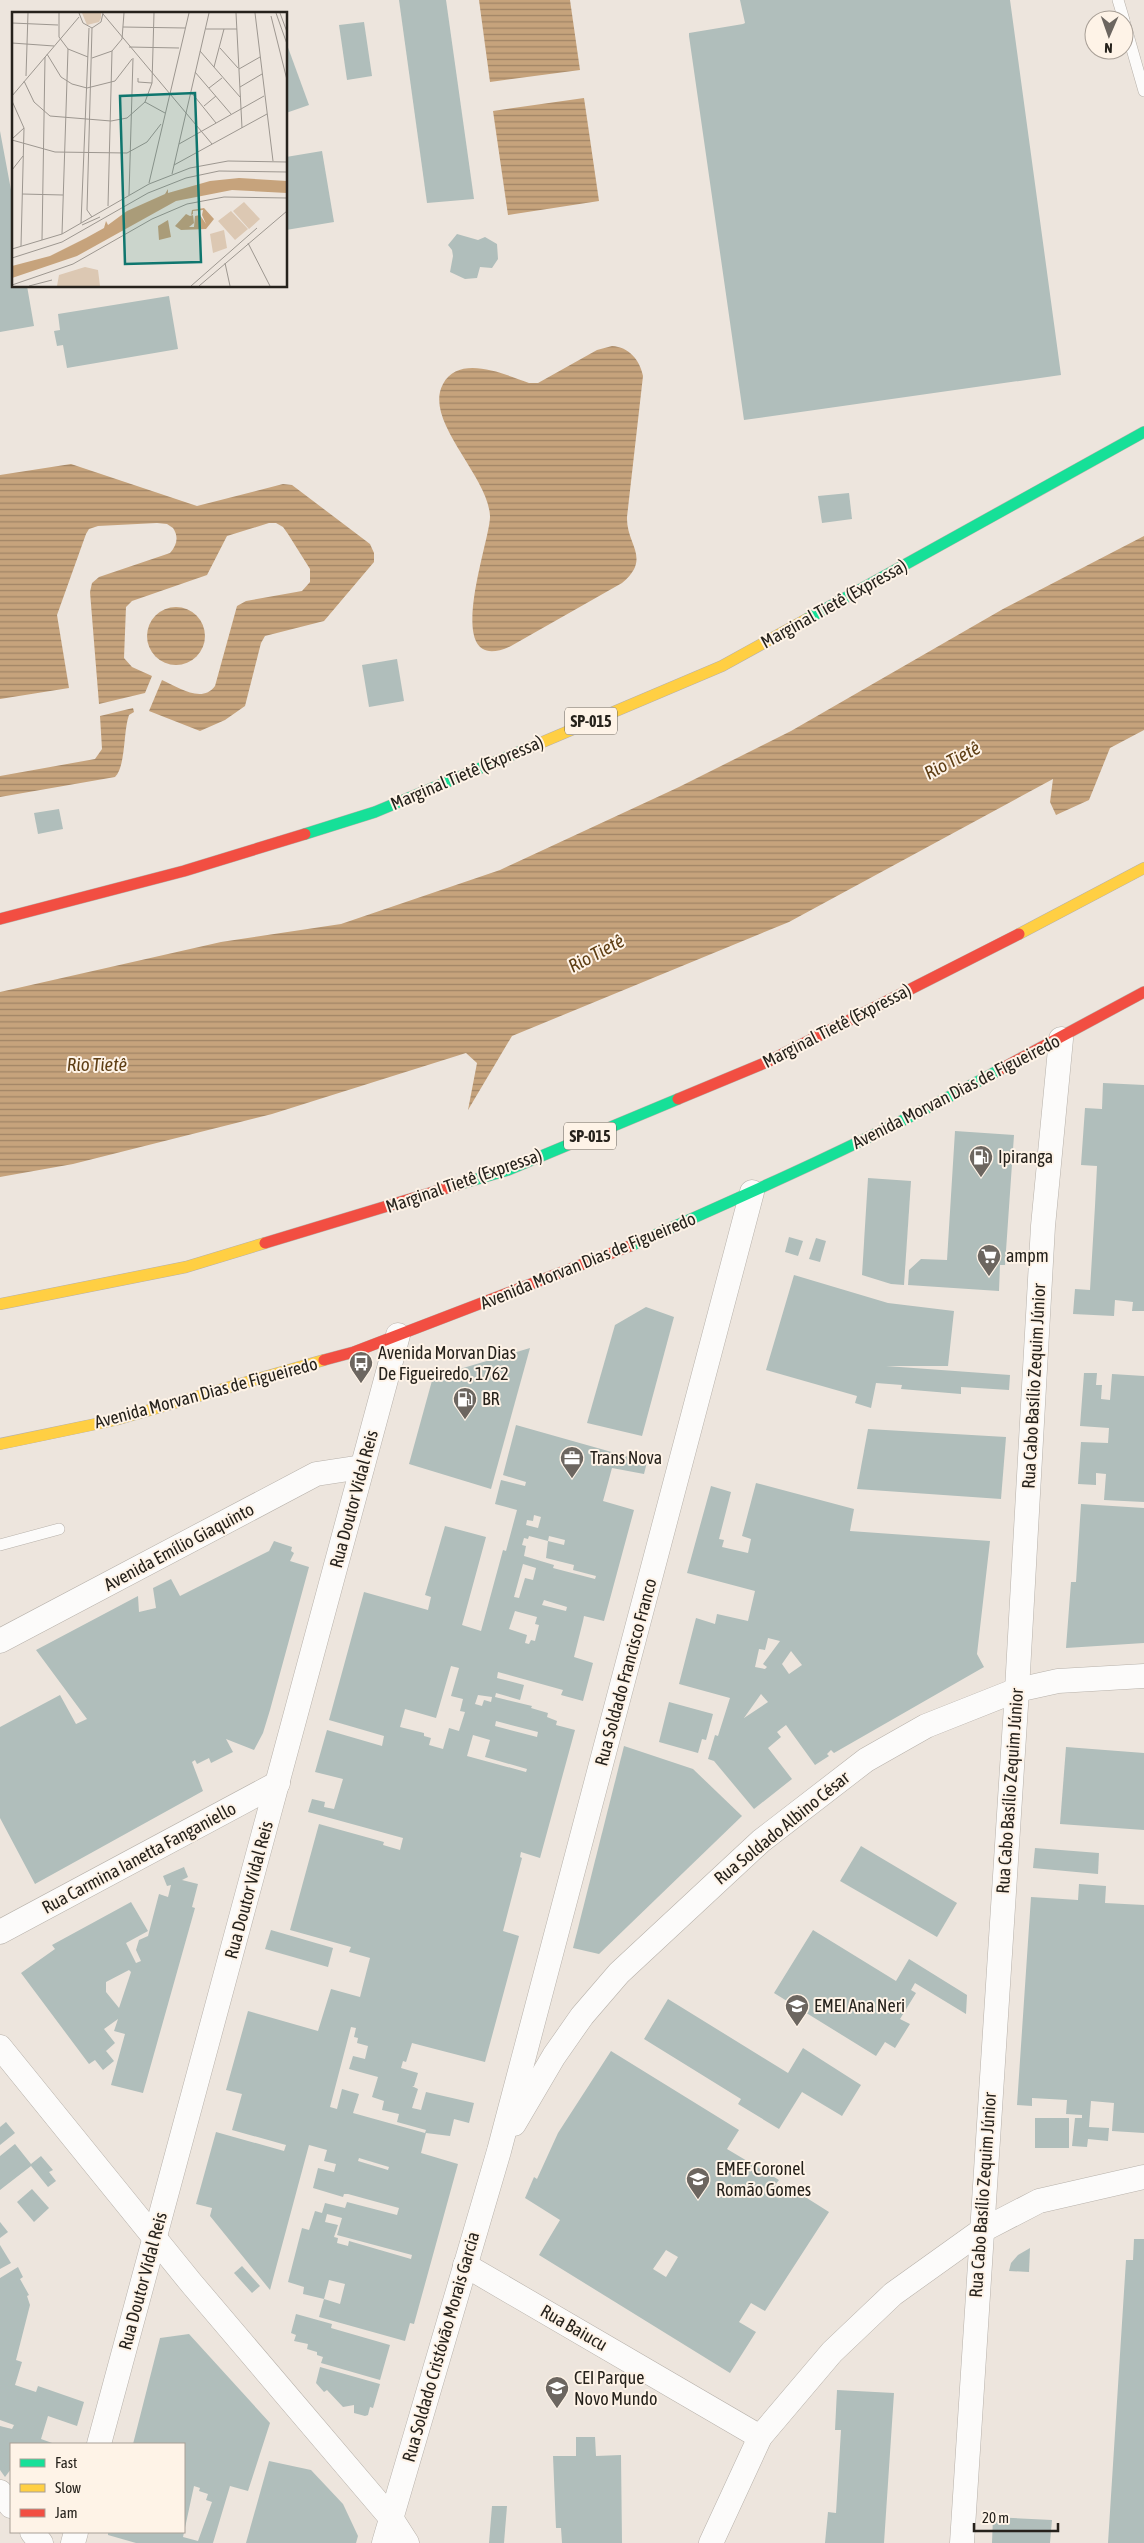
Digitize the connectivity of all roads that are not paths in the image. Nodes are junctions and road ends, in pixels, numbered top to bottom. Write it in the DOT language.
graph roads {
  1 [pos="1134,56"];
  2 [pos="1144,91"];
  3 [pos="1144,432"];
  4 [pos="1144,868"];
  5 [pos="0,919"];
  6 [pos="1144,992"];
  7 [pos="1061,1039"];
  8 [pos="752,1192"];
  9 [pos="0,1304"];
  10 [pos="398,1335"];
  11 [pos="0,1444"];
  12 [pos="362,1467"];
  13 [pos="59,1529"];
  14 [pos="0,1545"];
  15 [pos="0,1642"];
  16 [pos="1144,1676"];
  17 [pos="1017,1690"];
  18 [pos="278,1783"];
  19 [pos="0,1932"];
  20 [pos="0,2047"];
  21 [pos="499,2151"];
  22 [pos="1144,2177"];
  23 [pos="981,2231"];
  24 [pos="154,2237"];
  25 [pos="465,2265"];
  26 [pos="760,2437"];
  27 [pos="99,2443"];
  28 [pos="0,2492"];
  29 [pos="10,2505"];
  30 [pos="391,2518"];
  31 [pos="33,2533"];
  32 [pos="41,2543"];
  33 [pos="384,2543"];
  34 [pos="407,2543"];
  35 [pos="711,2543"];
  36 [pos="962,2543"];
  1 -- 2 [label="lane"];
  3 -- 5 [label="highway, Marginal Tietê (Expressa) / SP-015"];
  4 -- 9 [label="highway, Marginal Tietê (Expressa) / SP-015"];
  6 -- 7 [label="highway, Avenida Morvan Dias de Figueiredo"];
  7 -- 8 [label="highway, Avenida Morvan Dias de Figueiredo"];
  7 -- 17 [label="street, Rua Cabo Basílio Zequim Júnior"];
  8 -- 10 [label="highway, Avenida Morvan Dias de Figueiredo"];
  8 -- 21 [label="street, Rua Soldado Francisco Franco"];
  10 -- 11 [label="highway, Avenida Morvan Dias de Figueiredo"];
  10 -- 12 [label="street, Rua Doutor Vidal Reis"];
  12 -- 15 [label="street, Avenida Emílio Giaquinto"];
  12 -- 18 [label="street, Rua Doutor Vidal Reis"];
  13 -- 14 [label="lane"];
  16 -- 17 [label="street, Rua Soldado Albino César"];
  17 -- 21 [label="street, Rua Soldado Albino César"];
  17 -- 23 [label="street, Rua Cabo Basílio Zequim Júnior"];
  18 -- 19 [label="street, Rua Carmina Ianetta Fanganiello"];
  18 -- 24 [label="street, Rua Doutor Vidal Reis"];
  20 -- 24 [label="street"];
  21 -- 25 [label="street, Rua Soldado Cristóvão Morais Garcia"];
  22 -- 23 [label="street"];
  23 -- 26 [label="street"];
  23 -- 36 [label="street, Rua Cabo Basílio Zequim Júnior"];
  24 -- 27 [label="street, Rua Doutor Vidal Reis"];
  24 -- 30 [label="street"];
  25 -- 26 [label="street, Rua Baiucu"];
  25 -- 30 [label="street, Rua Soldado Cristóvão Morais Garcia"];
  26 -- 35 [label="street"];
  28 -- 29 [label="street"];
  30 -- 33 [label="street, Rua Soldado Cristóvão Morais Garcia"];
  30 -- 34 [label="street"];
  31 -- 32 [label="street"];
}
